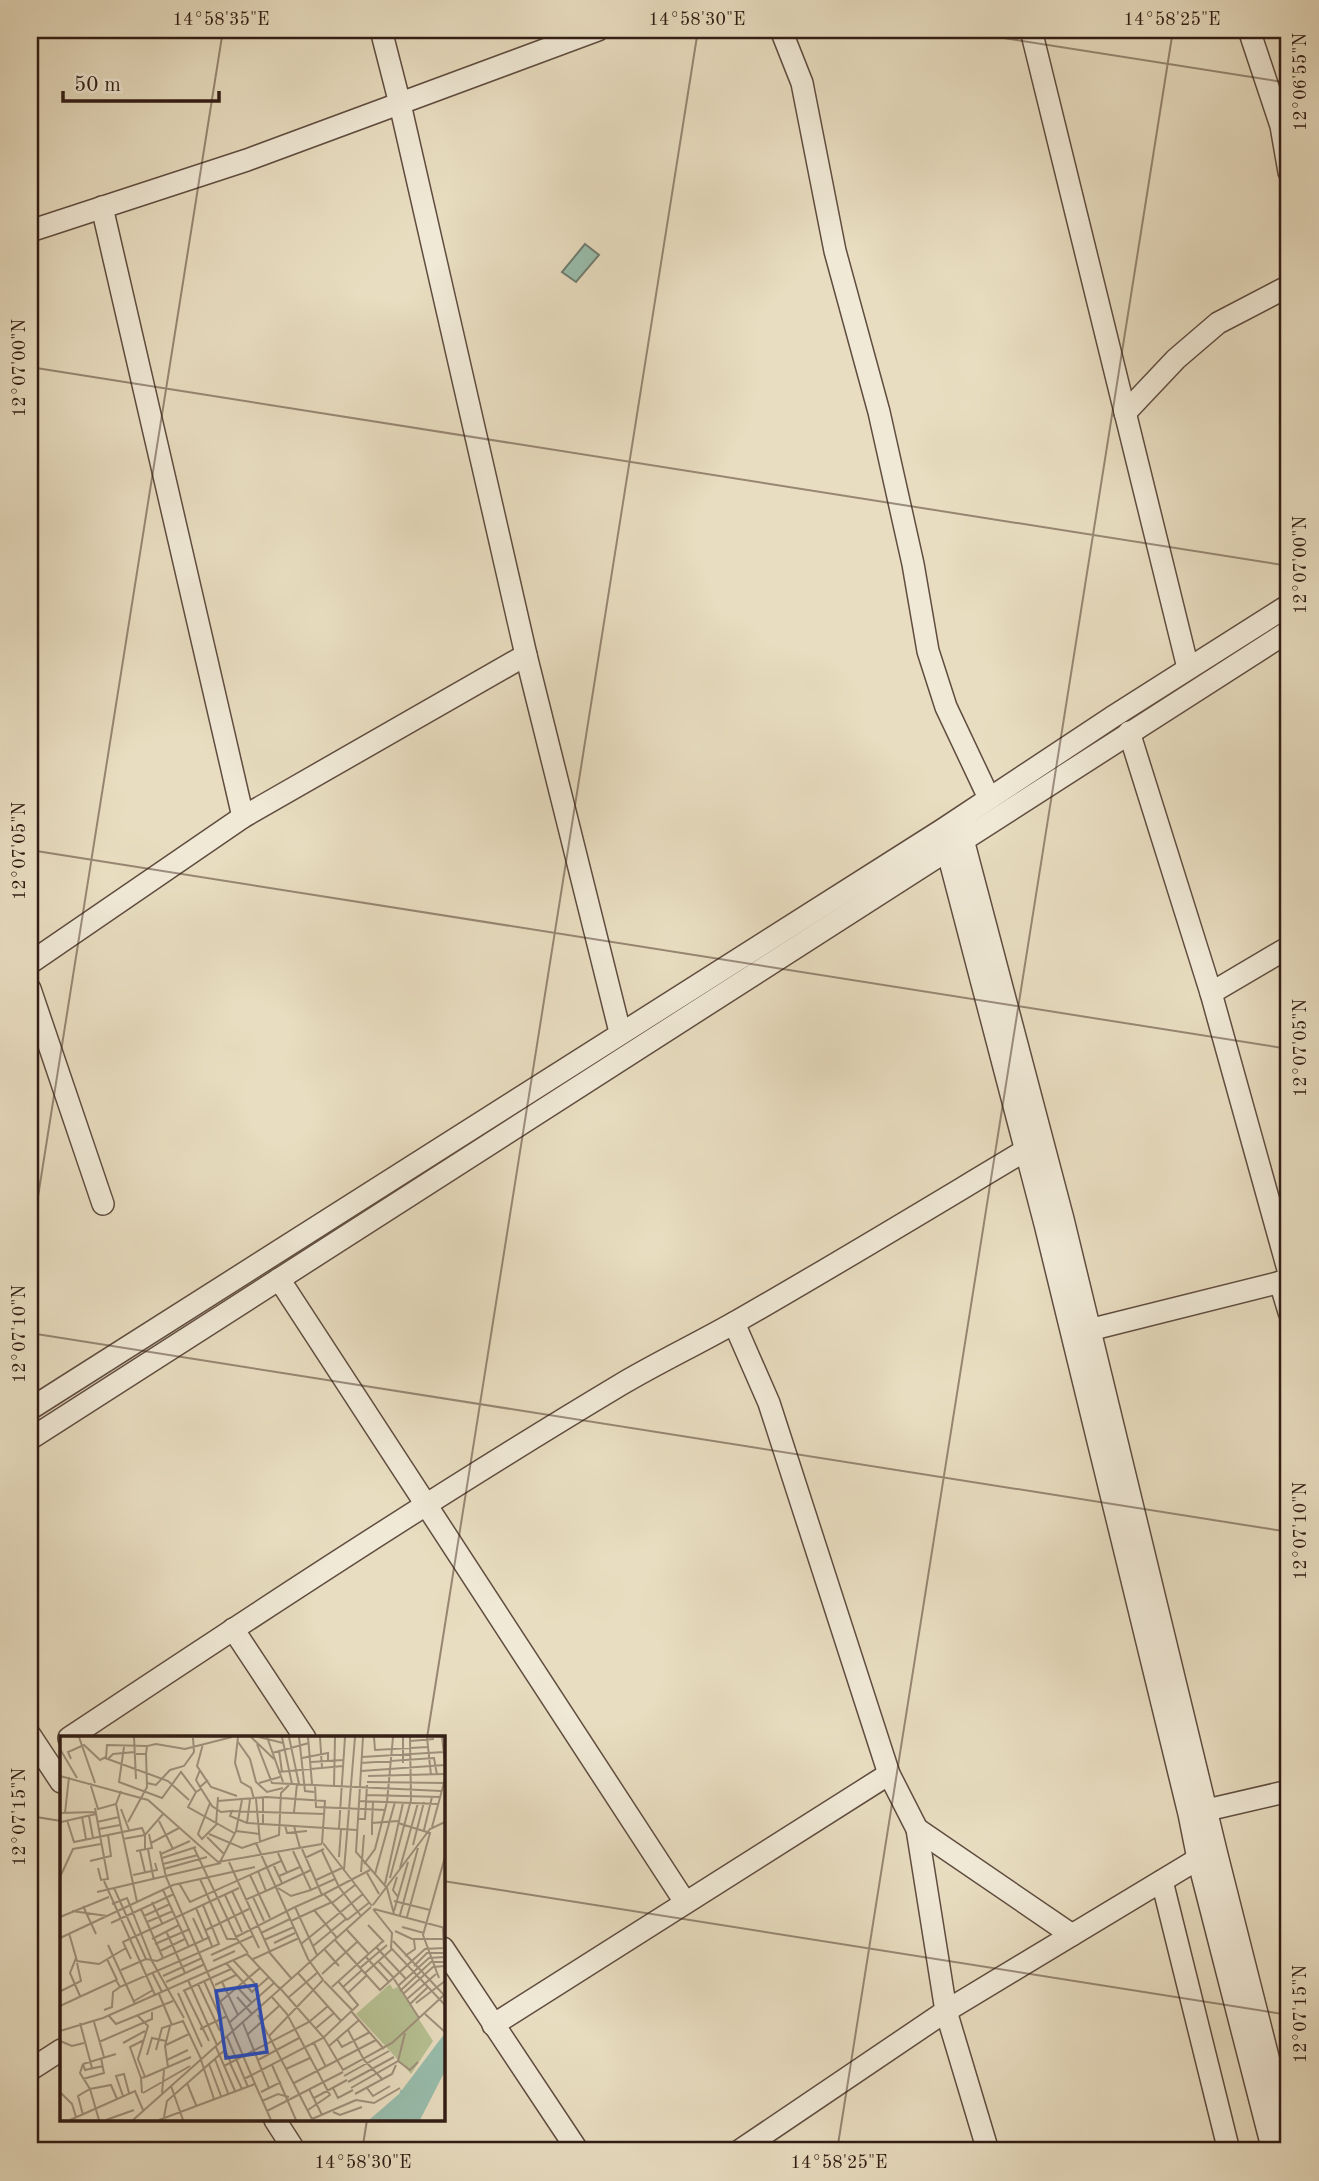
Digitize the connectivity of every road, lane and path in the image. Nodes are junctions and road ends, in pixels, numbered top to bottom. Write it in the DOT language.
graph roads {
  1 [pos="381,30"];
  2 [pos="598,30"];
  3 [pos="782,30"];
  4 [pos="1031,30"];
  5 [pos="1249,30"];
  6 [pos="400,104"];
  7 [pos="1289,172"];
  8 [pos="102,207"];
  9 [pos="30,231"];
  10 [pos="1289,286"];
  11 [pos="1125,412"];
  12 [pos="1289,605"];
  13 [pos="1289,631"];
  14 [pos="526,655"];
  15 [pos="1188,668"];
  16 [pos="1129,732"];
  17 [pos="989,798"];
  18 [pos="243,817"];
  19 [pos="950,824"];
  20 [pos="956,846"];
  21 [pos="1289,947"];
  22 [pos="30,963"];
  23 [pos="30,989"];
  24 [pos="1211,993"];
  25 [pos="620,1032"];
  26 [pos="1026,1150"];
  27 [pos="103,1204"];
  28 [pos="1286,1278"];
  29 [pos="279,1279"];
  30 [pos="1289,1312"];
  31 [pos="734,1323"];
  32 [pos="1081,1332"];
  33 [pos="30,1409"];
  34 [pos="30,1439"];
  35 [pos="425,1506"];
  36 [pos="233,1629"];
  37 [pos="30,1735"];
  38 [pos="72,1736"];
  39 [pos="304,1736"];
  40 [pos="45,1754"];
  41 [pos="889,1774"];
  42 [pos="60,1780"];
  43 [pos="1289,1791"];
  44 [pos="1207,1810"];
  45 [pos="917,1829"];
  46 [pos="1198,1859"];
  47 [pos="1162,1881"];
  48 [pos="685,1902"];
  49 [pos="1072,1935"];
  50 [pos="444,1950"];
  51 [pos="946,2011"];
  52 [pos="493,2025"];
  53 [pos="60,2051"];
  54 [pos="30,2070"];
  55 [pos="276,2122"];
  56 [pos="1289,2138"];
  57 [pos="295,2151"];
  58 [pos="578,2151"];
  59 [pos="739,2151"];
  60 [pos="988,2151"];
  61 [pos="1229,2151"];
  62 [pos="1273,2151"];
  1 -- 6 [label="street"];
  2 -- 6 [label="street"];
  3 -- 17 [label="street"];
  4 -- 11 [label="street"];
  5 -- 7 [label="street"];
  6 -- 8 [label="street"];
  6 -- 14 [label="street"];
  8 -- 9 [label="street"];
  8 -- 18 [label="street"];
  10 -- 11 [label="street"];
  11 -- 15 [label="street"];
  12 -- 15 [label="street"];
  13 -- 16 [label="street"];
  14 -- 18 [label="street"];
  14 -- 25 [label="street"];
  15 -- 17 [label="street"];
  16 -- 20 [label="street"];
  16 -- 24 [label="street"];
  17 -- 19 [label="street"];
  18 -- 22 [label="street"];
  19 -- 20 [label="street"];
  19 -- 25 [label="street"];
  20 -- 26 [label="street"];
  20 -- 29 [label="street"];
  20 -- 32 [label="street"];
  21 -- 24 [label="street"];
  23 -- 27 [label="street"];
  24 -- 28 [label="street"];
  25 -- 33 [label="street"];
  26 -- 31 [label="street"];
  26 -- 32 [label="street"];
  28 -- 30 [label="street"];
  28 -- 32 [label="street"];
  29 -- 34 [label="street"];
  29 -- 35 [label="street"];
  31 -- 35 [label="street"];
  31 -- 41 [label="street"];
  32 -- 44 [label="street"];
  32 -- 46 [label="street"];
  35 -- 36 [label="street"];
  35 -- 48 [label="street"];
  36 -- 38 [label="street"];
  36 -- 39 [label="street"];
  37 -- 40 [label="street"];
  40 -- 42 [label="street"];
  41 -- 45 [label="street"];
  41 -- 48 [label="street"];
  43 -- 44 [label="street"];
  44 -- 56 [label="street"];
  45 -- 49 [label="street"];
  45 -- 51 [label="street"];
  46 -- 47 [label="street"];
  46 -- 62 [label="street"];
  47 -- 49 [label="street"];
  47 -- 61 [label="street"];
  48 -- 52 [label="street"];
  49 -- 51 [label="street"];
  50 -- 52 [label="street"];
  51 -- 59 [label="street"];
  51 -- 60 [label="street"];
  52 -- 58 [label="street"];
  53 -- 54 [label="street"];
  55 -- 57 [label="street"];
}
